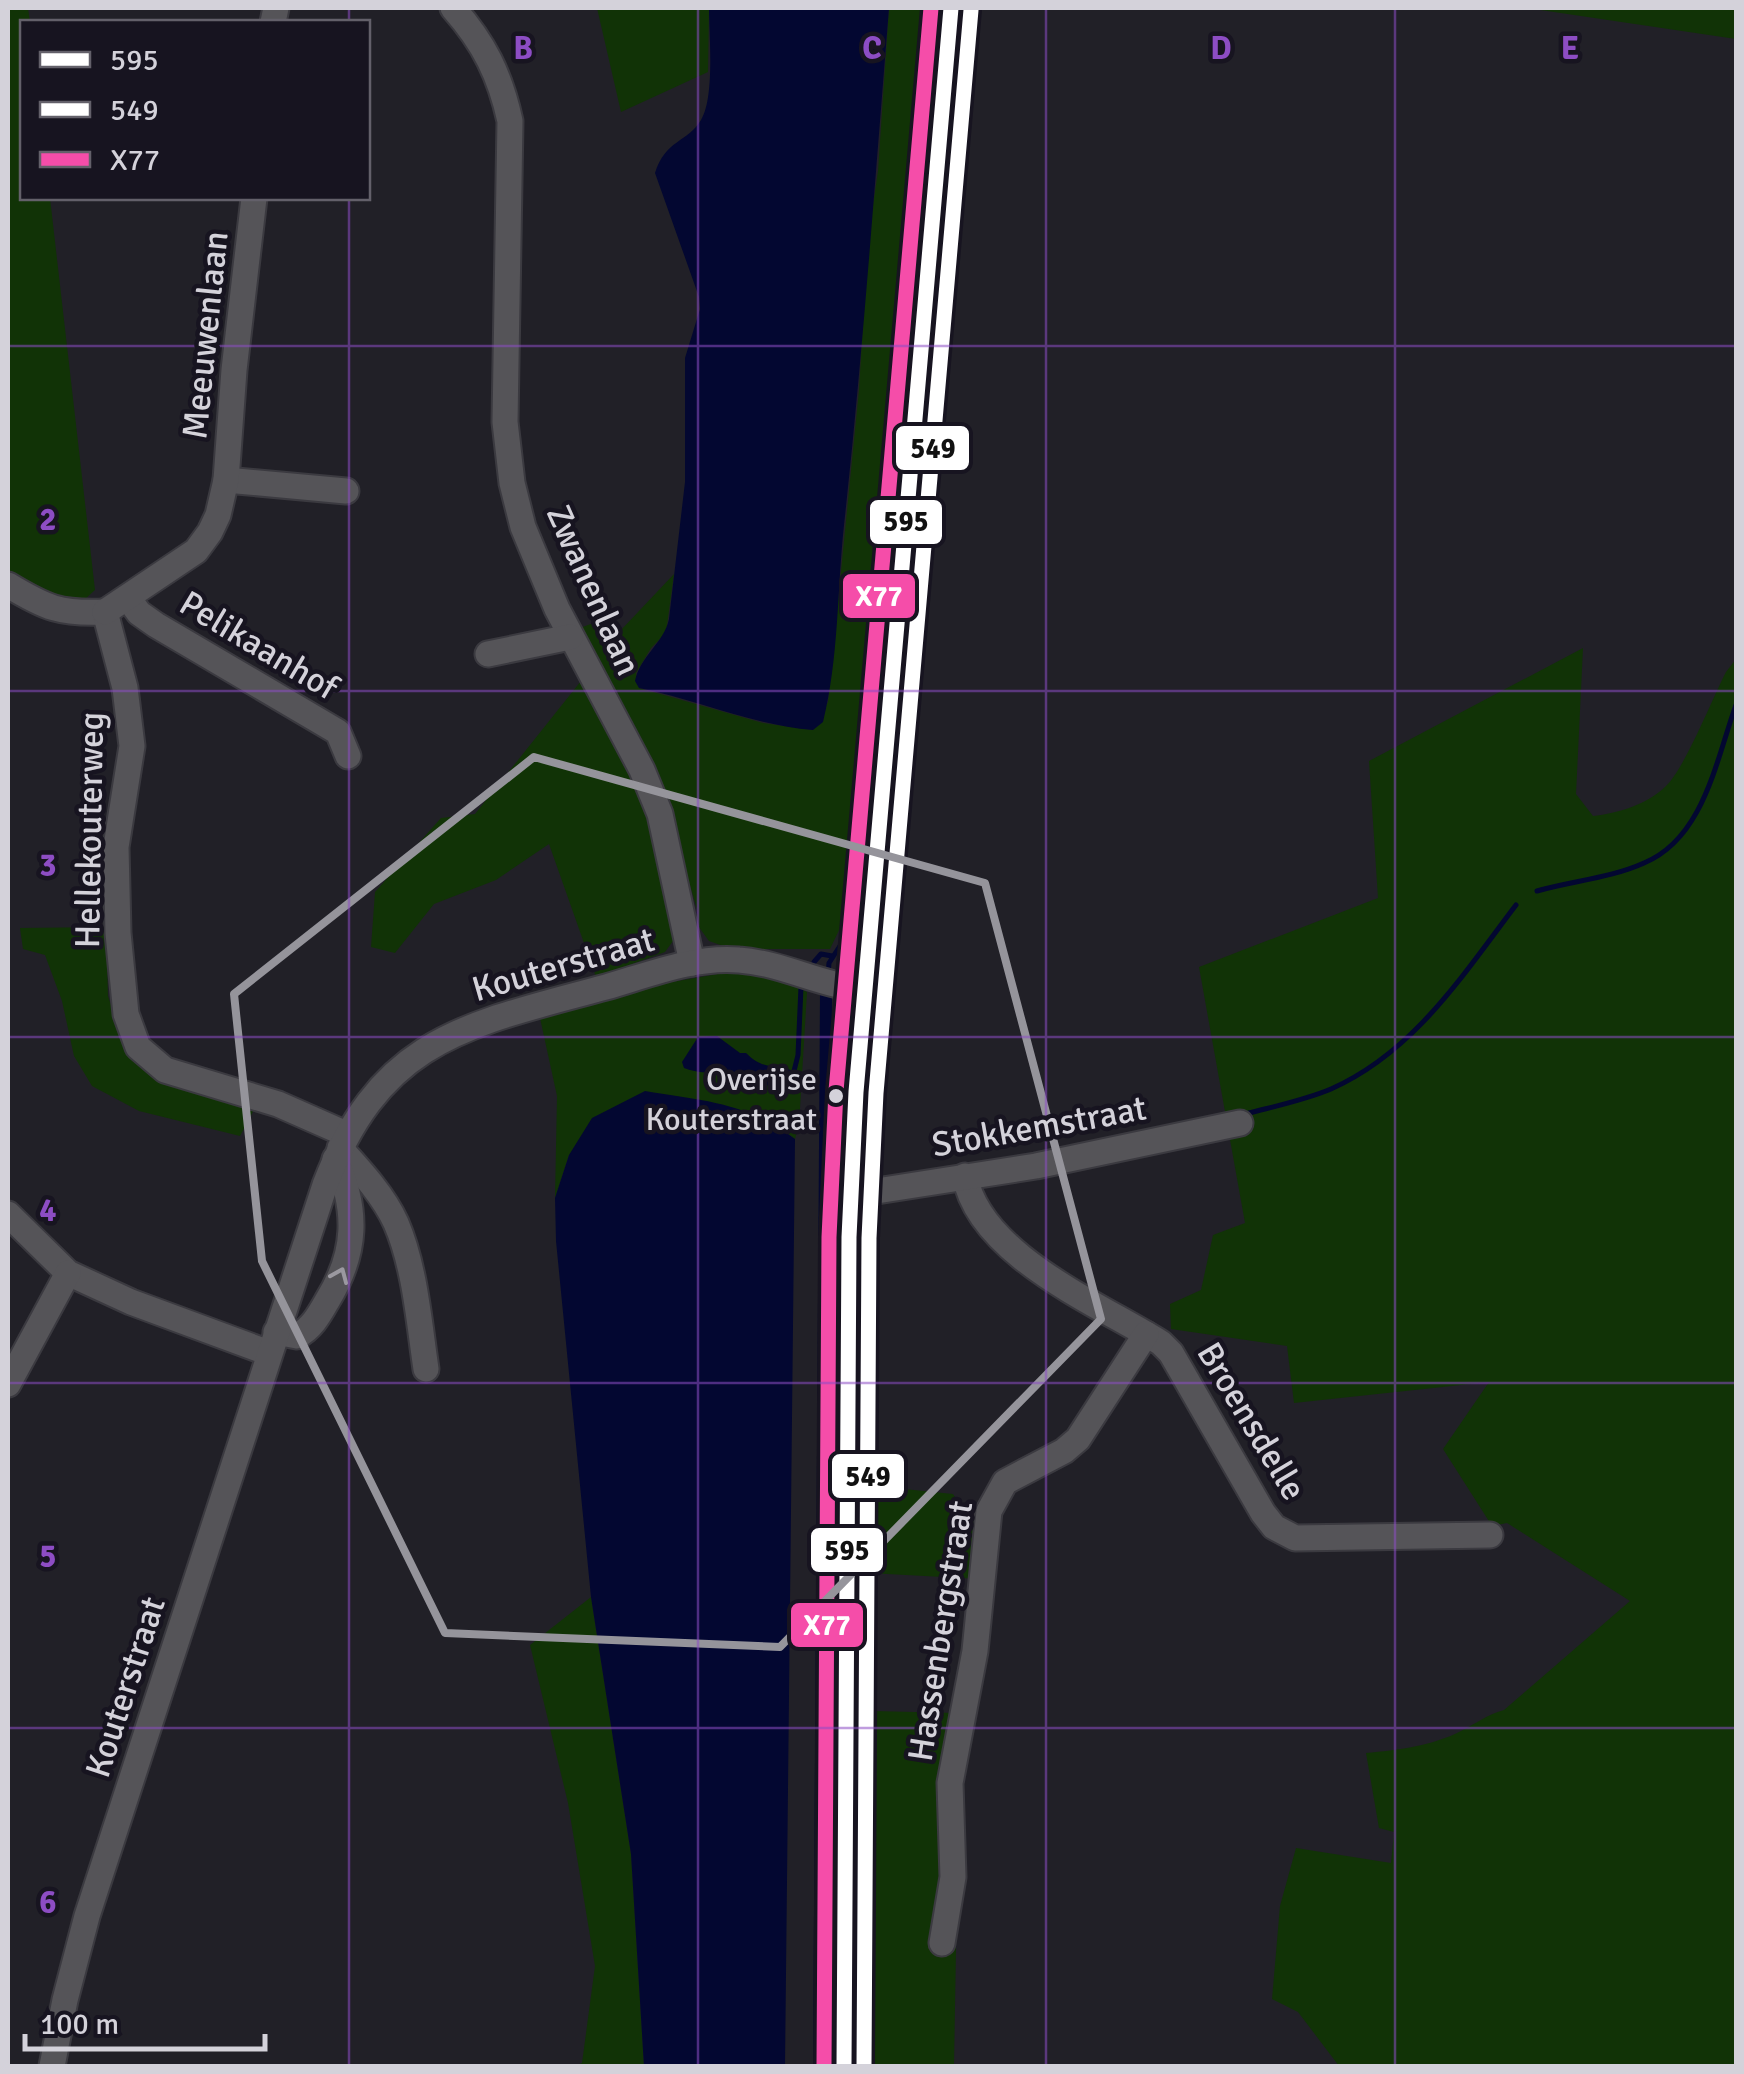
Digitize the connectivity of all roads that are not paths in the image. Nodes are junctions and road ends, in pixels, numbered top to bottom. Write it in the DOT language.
graph roads {
  1 [pos="453,8"];
  2 [pos="951,8"];
  3 [pos="254,200"];
  4 [pos="226,480"];
  5 [pos="346,491"];
  6 [pos="8,584"];
  7 [pos="128,598"];
  8 [pos="105,612"];
  9 [pos="570,637"];
  10 [pos="488,654"];
  11 [pos="348,756"];
  12 [pos="692,963"];
  13 [pos="840,985"];
  14 [pos="1240,1122"];
  15 [pos="340,1147"];
  16 [pos="964,1176"];
  17 [pos="851,1195"];
  18 [pos="8,1214"];
  19 [pos="68,1273"];
  20 [pos="1146,1334"];
  21 [pos="272,1343"];
  22 [pos="426,1369"];
  23 [pos="8,1384"];
  24 [pos="1490,1535"];
  25 [pos="942,1943"];
  26 [pos="52,2066"];
  27 [pos="844,2066"];
  1 -- 9 [label="street, Zwanenlaan"];
  2 -- 13 [label="main road"];
  3 -- 4 [label="street, Meeuwenlaan"];
  4 -- 5 [label="street, Meeuwenlaan"];
  4 -- 7 [label="street, Meeuwenlaan"];
  6 -- 8 [label="street"];
  7 -- 8 [label="street, Meeuwenlaan"];
  7 -- 11 [label="street, Pelikaanhof"];
  8 -- 15 [label="street, Hellekouterweg"];
  9 -- 10 [label="street"];
  9 -- 12 [label="street, Zwanenlaan"];
  12 -- 13 [label="street, Kouterstraat"];
  12 -- 15 [label="street, Kouterstraat"];
  13 -- 17 [label="main road"];
  14 -- 16 [label="street, Stokkemstraat"];
  15 -- 21 [label="street, Kouterstraat"];
  21 -- 15 [label="street, one-way"];
  15 -- 22 [label="street"];
  16 -- 17 [label="street, Stokkemstraat"];
  16 -- 20 [label="street, Broensdelle"];
  17 -- 27 [label="main road"];
  18 -- 19 [label="street"];
  19 -- 21 [label="street"];
  19 -- 23 [label="street"];
  20 -- 24 [label="street, Broensdelle"];
  20 -- 25 [label="street, Hassenbergstraat"];
  21 -- 26 [label="street, Kouterstraat"];
}
